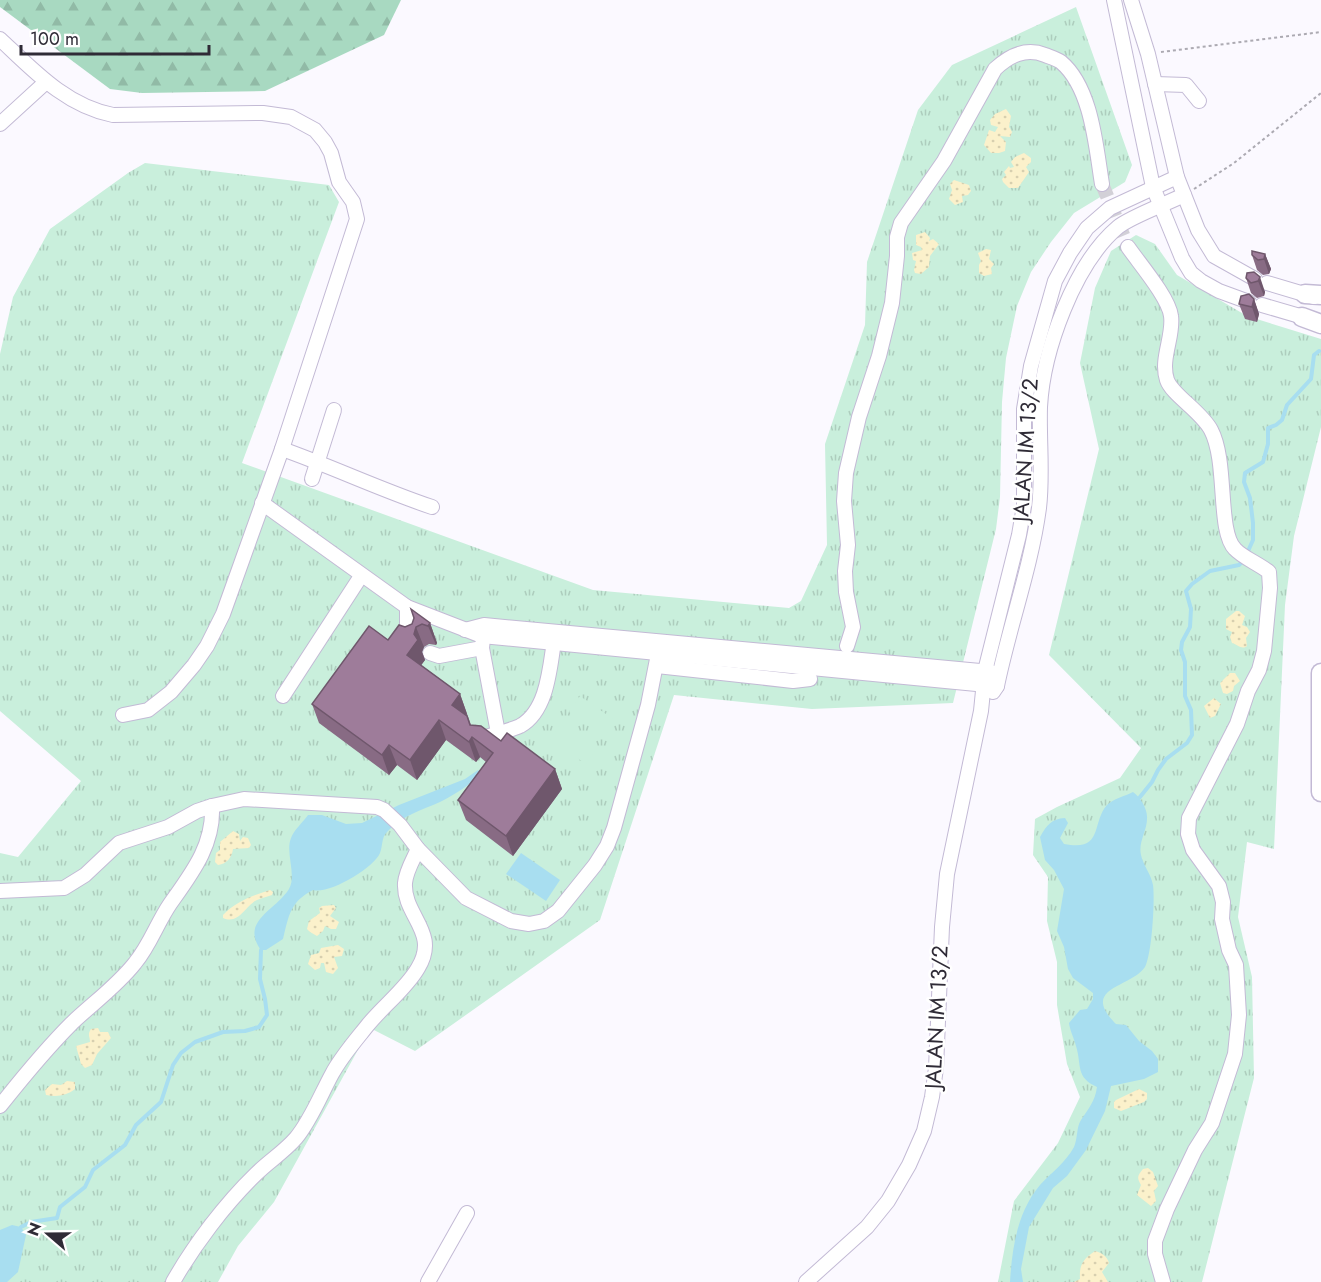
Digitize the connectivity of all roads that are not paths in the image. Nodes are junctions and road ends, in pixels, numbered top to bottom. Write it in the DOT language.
graph roads {
  1 [pos="1114,0"];
  2 [pos="1131,0"];
  3 [pos="0,39"];
  4 [pos="46,82"];
  5 [pos="1155,84"];
  6 [pos="1199,101"];
  7 [pos="0,124"];
  8 [pos="1177,177"];
  9 [pos="1102,184"];
  10 [pos="1153,188"];
  11 [pos="1184,195"];
  12 [pos="1161,206"];
  13 [pos="1128,247"];
  14 [pos="1316,296"];
  15 [pos="1302,317"];
  16 [pos="1321,323"];
  17 [pos="334,410"];
  18 [pos="282,449"];
  19 [pos="318,462"];
  20 [pos="312,479"];
  21 [pos="262,502"];
  22 [pos="432,507"];
  23 [pos="361,576"];
  24 [pos="407,607"];
  25 [pos="483,637"];
  26 [pos="412,638"];
  27 [pos="554,638"];
  28 [pos="629,645"];
  29 [pos="847,646"];
  30 [pos="430,653"];
  31 [pos="731,655"];
  32 [pos="657,660"];
  33 [pos="1321,673"];
  34 [pos="983,678"];
  35 [pos="810,679"];
  36 [pos="998,680"];
  37 [pos="283,696"];
  38 [pos="981,711"];
  39 [pos="123,715"];
  40 [pos="498,733"];
  41 [pos="483,738"];
  42 [pos="1321,792"];
  43 [pos="212,806"];
  44 [pos="418,849"];
  45 [pos="0,891"];
  46 [pos="0,1106"];
  47 [pos="466,1213"];
  48 [pos="173,1282"];
  49 [pos="429,1282"];
  50 [pos="806,1282"];
  51 [pos="1163,1282"];
  1 -- 10 [label="street"];
  2 -- 5 [label="street"];
  3 -- 4 [label="street"];
  4 -- 7 [label="street"];
  4 -- 18 [label="street"];
  5 -- 6 [label="street"];
  5 -- 8 [label="street"];
  8 -- 10 [label="street, JALAN IM 13/2"];
  8 -- 11 [label="street"];
  9 -- 29 [label="street"];
  10 -- 12 [label="street"];
  10 -- 34 [label="street, JALAN IM 13/2"];
  11 -- 12 [label="street, JALAN IM 13/2"];
  11 -- 14 [label="street"];
  12 -- 15 [label="street"];
  12 -- 36 [label="street, JALAN IM 13/2"];
  13 -- 51 [label="street"];
  15 -- 16 [label="main road"];
  17 -- 19 [label="street"];
  18 -- 19 [label="street"];
  18 -- 21 [label="street"];
  19 -- 20 [label="street"];
  19 -- 22 [label="street"];
  21 -- 23 [label="street"];
  21 -- 39 [label="street"];
  23 -- 24 [label="street"];
  23 -- 37 [label="street"];
  24 -- 25 [label="street"];
  24 -- 26 [label="street"];
  25 -- 27 [label="street"];
  25 -- 30 [label="street"];
  25 -- 40 [label="street"];
  27 -- 28 [label="street"];
  27 -- 40 [label="street"];
  28 -- 31 [label="street"];
  28 -- 32 [label="street"];
  31 -- 32 [label="street"];
  31 -- 34 [label="street"];
  32 -- 35 [label="street"];
  32 -- 44 [label="street"];
  33 -- 42 [label="main road"];
  34 -- 36 [label="street"];
  34 -- 38 [label="street, JALAN IM 13/2"];
  36 -- 38 [label="street, JALAN IM 13/2"];
  38 -- 50 [label="street, JALAN IM 13/2"];
  40 -- 41 [label="street"];
  43 -- 44 [label="street"];
  43 -- 45 [label="street"];
  43 -- 46 [label="street"];
  44 -- 48 [label="street"];
  47 -- 49 [label="street"];
}
